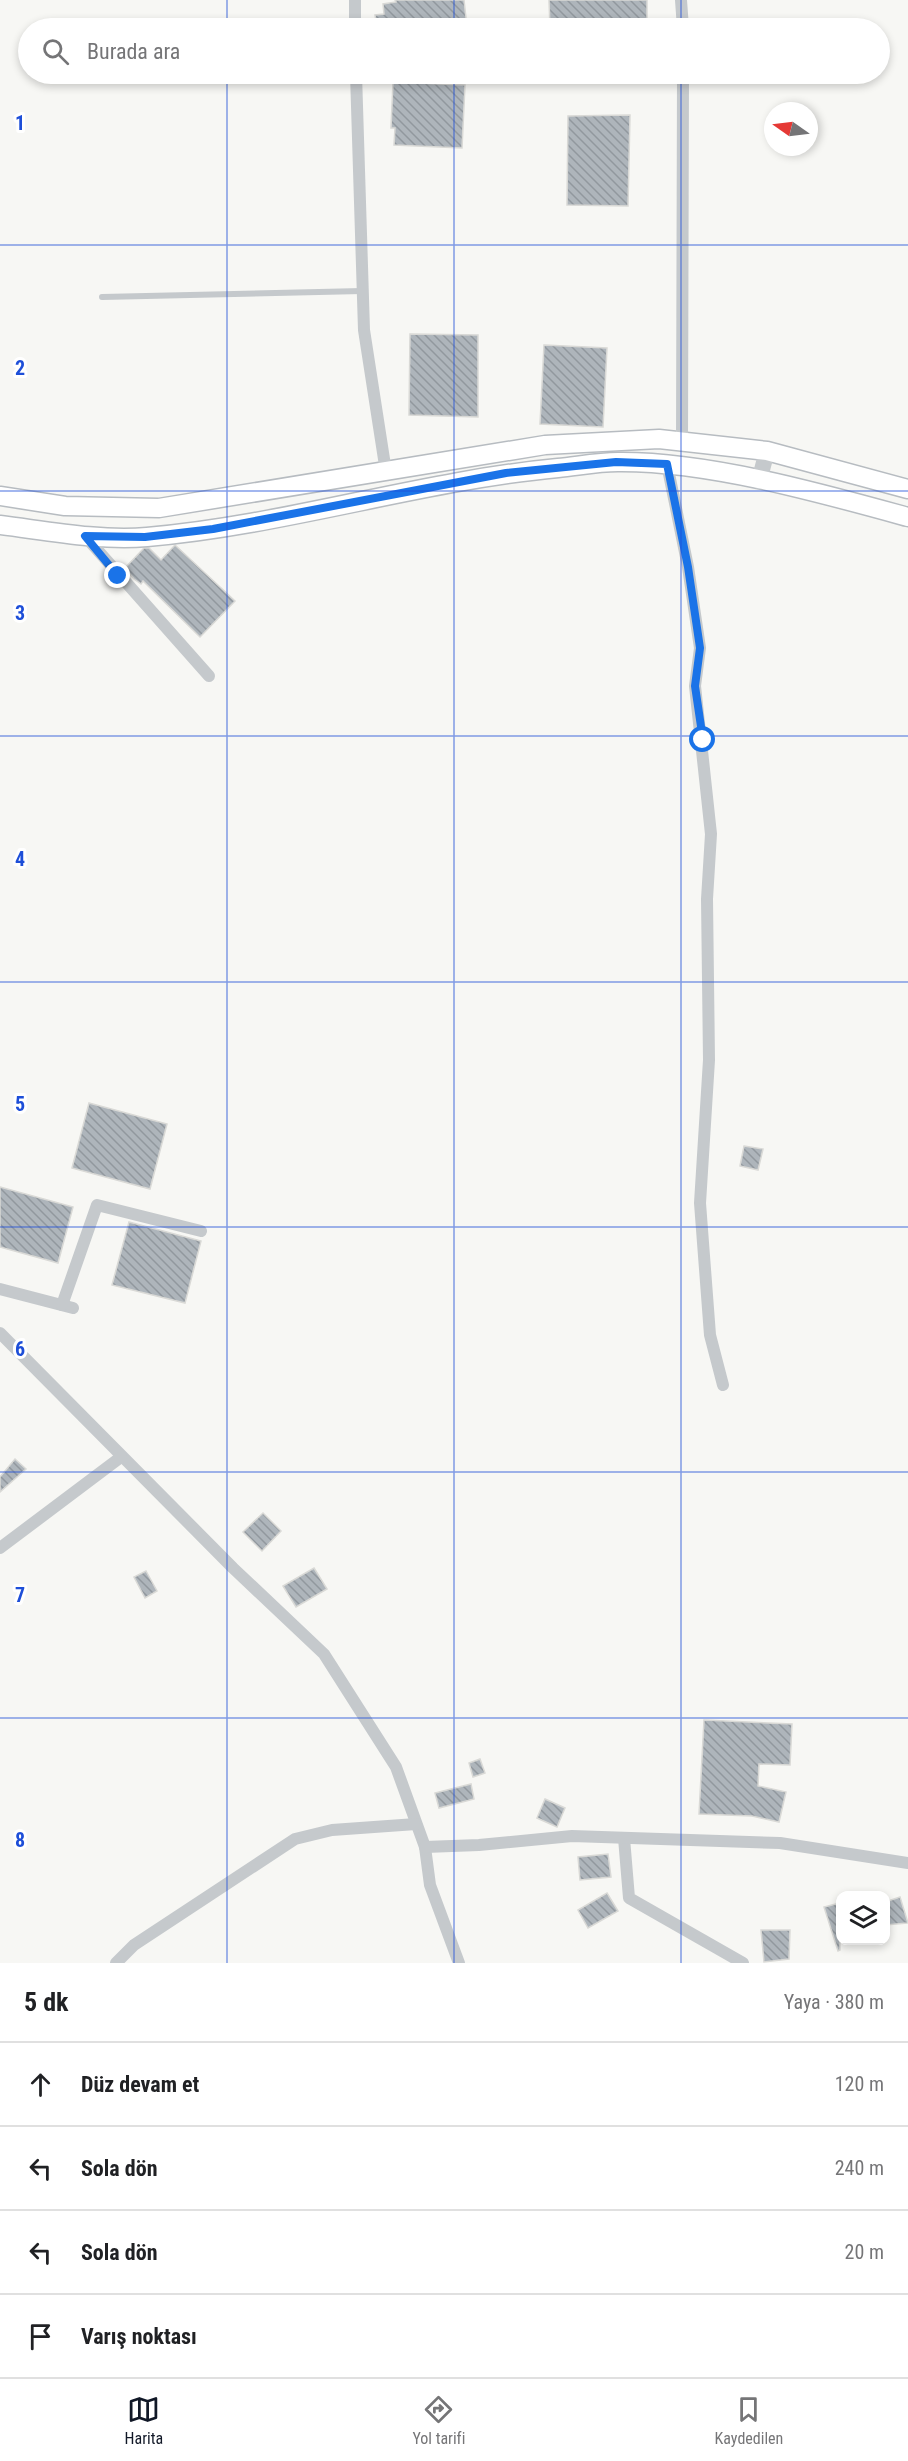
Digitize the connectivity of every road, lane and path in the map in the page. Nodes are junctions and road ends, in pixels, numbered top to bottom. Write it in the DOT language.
graph roads {
  1 [pos="355,0"];
  2 [pos="681,0"];
  3 [pos="356,18"];
  4 [pos="682,18"];
  5 [pos="357,84"];
  6 [pos="683,84"];
  7 [pos="362,291"];
  8 [pos="102,297"];
  9 [pos="682,442"];
  10 [pos="767,451"];
  11 [pos="667,464"];
  12 [pos="386,472"];
  13 [pos="759,481"];
  14 [pos="908,489"];
  15 [pos="0,496"];
  16 [pos="908,517"];
  17 [pos="0,525"];
  18 [pos="85,536"];
  19 [pos="209,676"];
  20 [pos="201,1231"];
  21 [pos="0,1289"];
  22 [pos="0,1333"];
  23 [pos="723,1385"];
  24 [pos="122,1457"];
  25 [pos="0,1548"];
  26 [pos="416,1824"];
  27 [pos="624,1838"];
  28 [pos="424,1847"];
  29 [pos="908,1863"];
  30 [pos="116,1963"];
  31 [pos="459,1963"];
  32 [pos="743,1963"];
  1 -- 3 [label="street"];
  2 -- 4 [label="street"];
  5 -- 7 [label="street"];
  6 -- 9 [label="street"];
  7 -- 8 [label="lane"];
  7 -- 12 [label="street"];
  9 -- 10 [label="main road"];
  9 -- 12 [label="main road"];
  10 -- 13 [label="street"];
  10 -- 14 [label="main road"];
  11 -- 13 [label="main road"];
  11 -- 18 [label="main road"];
  11 -- 23 [label="street"];
  12 -- 15 [label="main road"];
  13 -- 16 [label="main road"];
  17 -- 18 [label="main road"];
  18 -- 19 [label="street"];
  20 -- 21 [label="street"];
  22 -- 24 [label="street"];
  24 -- 25 [label="street"];
  24 -- 26 [label="street"];
  26 -- 28 [label="street"];
  26 -- 30 [label="street"];
  27 -- 28 [label="street"];
  27 -- 29 [label="street"];
  27 -- 32 [label="street"];
  28 -- 31 [label="street"];
}
